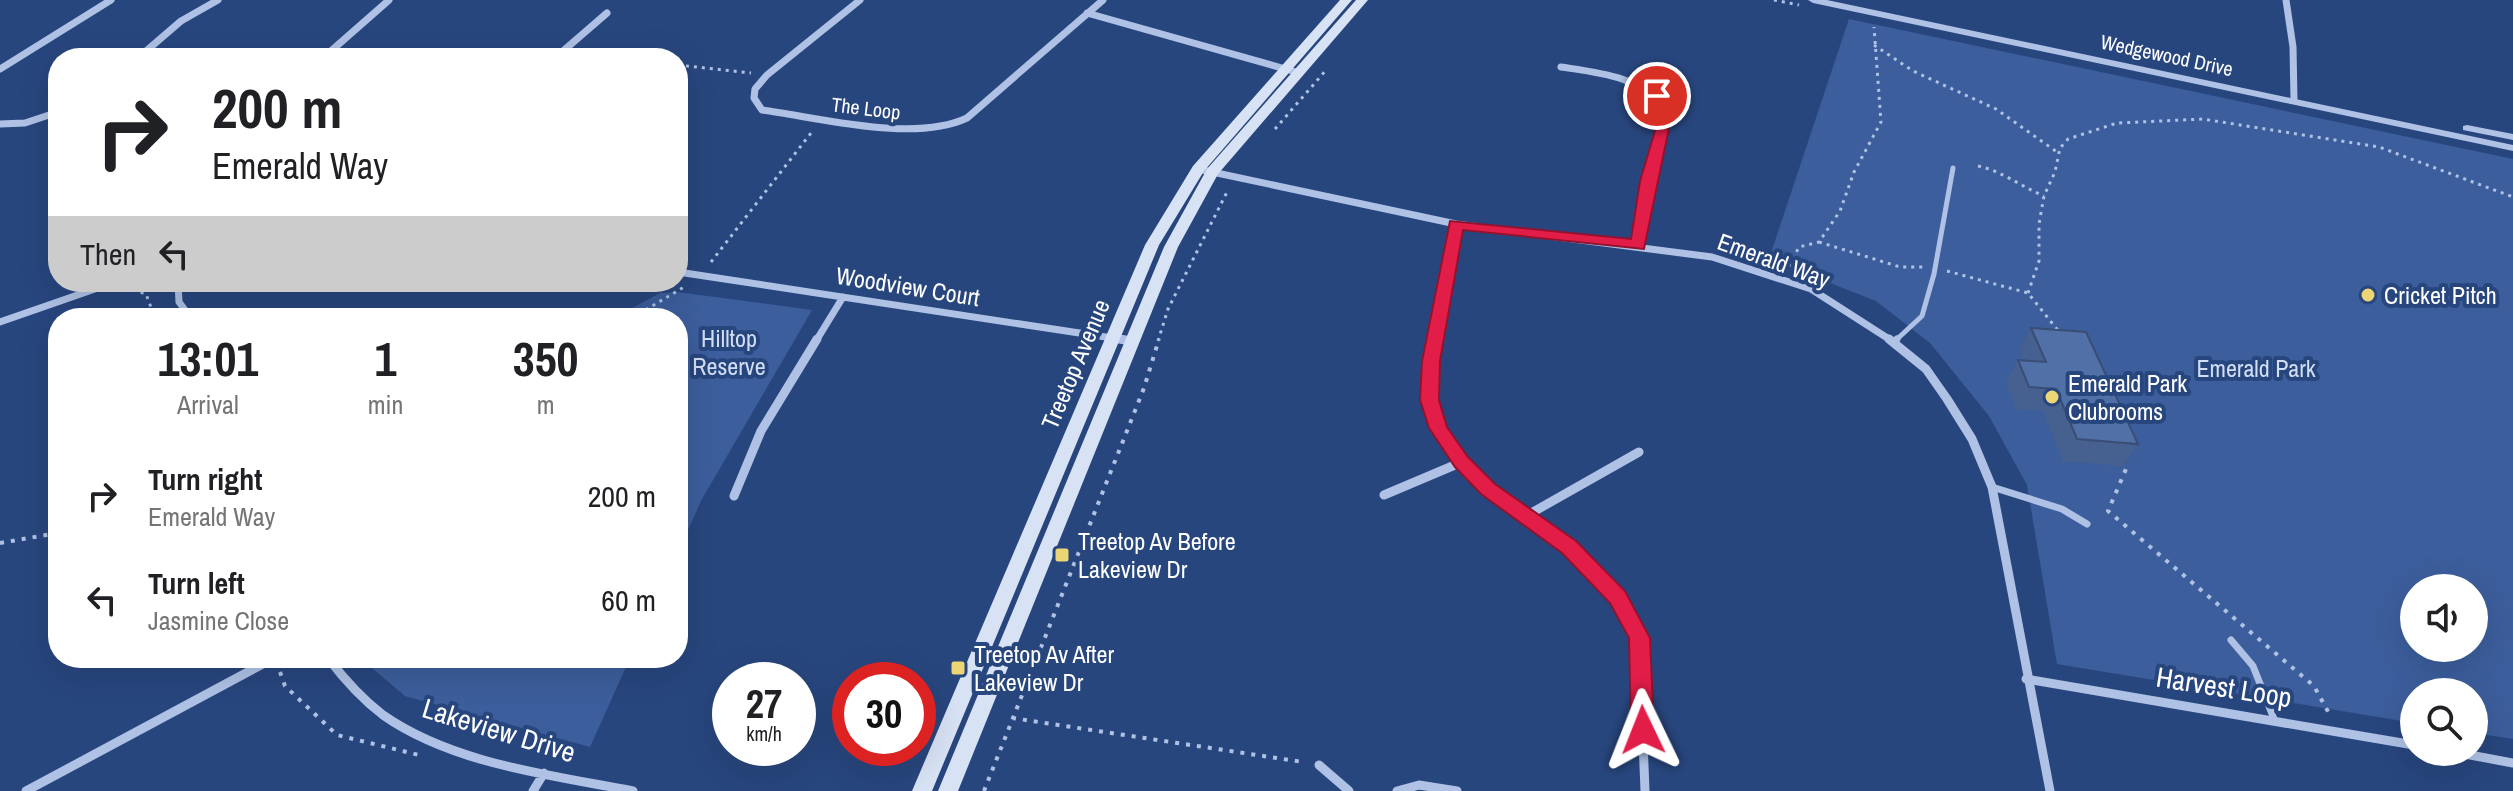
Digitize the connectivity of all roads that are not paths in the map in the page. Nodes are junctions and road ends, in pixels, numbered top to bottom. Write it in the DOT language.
graph roads {
  1 [pos="111,0"];
  2 [pos="218,0"];
  3 [pos="389,0"];
  4 [pos="860,0"];
  5 [pos="1103,0"];
  6 [pos="1346,0"];
  7 [pos="1362,0"];
  8 [pos="1813,0"];
  9 [pos="1852,0"];
  10 [pos="2286,0"];
  11 [pos="607,13"];
  12 [pos="1087,13"];
  13 [pos="150,48"];
  14 [pos="334,48"];
  15 [pos="567,48"];
  16 [pos="1561,67"];
  17 [pos="0,69"];
  18 [pos="1289,70"];
  19 [pos="2294,95"];
  20 [pos="48,115"];
  21 [pos="0,124"];
  22 [pos="2513,137"];
  23 [pos="2513,148"];
  24 [pos="1953,168"];
  25 [pos="1205,170"];
  26 [pos="1456,224"];
  27 [pos="1638,245"];
  28 [pos="688,273"];
  29 [pos="86,292"];
  30 [pos="843,297"];
  31 [pos="0,322"];
  32 [pos="1112,338"];
  33 [pos="1132,341"];
  34 [pos="1894,342"];
  35 [pos="1639,452"];
  36 [pos="1462,462"];
  37 [pos="1992,487"];
  38 [pos="1384,495"];
  39 [pos="734,496"];
  40 [pos="1526,516"];
  41 [pos="2087,524"];
  42 [pos="2231,640"];
  43 [pos="255,668"];
  44 [pos="336,668"];
  45 [pos="2026,679"];
  46 [pos="2274,719"];
  47 [pos="2400,742"];
  48 [pos="2488,758"];
  49 [pos="2513,763"];
  50 [pos="1319,765"];
  51 [pos="544,773"];
  52 [pos="26,791"];
  53 [pos="533,791"];
  54 [pos="633,791"];
  55 [pos="922,791"];
  56 [pos="948,791"];
  57 [pos="1349,791"];
  58 [pos="1397,791"];
  59 [pos="1457,791"];
  60 [pos="1645,791"];
  61 [pos="2050,791"];
  1 -- 17 [label="street"];
  2 -- 13 [label="street"];
  3 -- 14 [label="street"];
  4 -- 12 [label="street, The Loop"];
  5 -- 12 [label="street, The Loop"];
  6 -- 18 [label="main road, Treetop Avenue"];
  7 -- 18 [label="main road, Treetop Avenue"];
  8 -- 19 [label="street, Wedgewood Drive"];
  9 -- 19 [label="street, Wedgewood Drive"];
  10 -- 19 [label="street"];
  11 -- 15 [label="street"];
  12 -- 18 [label="street"];
  16 -- 27 [label="street"];
  18 -- 25 [label="main road, Treetop Avenue"];
  19 -- 22 [label="street, Wedgewood Drive"];
  19 -- 23 [label="street, Wedgewood Drive"];
  20 -- 21 [label="street"];
  24 -- 34 [label="lane"];
  25 -- 26 [label="street, Emerald Way"];
  25 -- 32 [label="main road, Treetop Avenue"];
  25 -- 33 [label="main road, Treetop Avenue"];
  26 -- 27 [label="street, Emerald Way"];
  26 -- 36 [label="street"];
  27 -- 34 [label="street, Emerald Way"];
  28 -- 30 [label="street, Woodview Court"];
  29 -- 31 [label="street"];
  30 -- 32 [label="street, Woodview Court"];
  30 -- 39 [label="street"];
  32 -- 33 [label="street, Woodview Court"];
  32 -- 55 [label="main road, Treetop Avenue"];
  33 -- 56 [label="main road, Treetop Avenue"];
  34 -- 37 [label="street, Emerald Way"];
  35 -- 40 [label="street"];
  36 -- 38 [label="street"];
  36 -- 40 [label="street"];
  37 -- 41 [label="lane"];
  37 -- 45 [label="street, Emerald Way"];
  40 -- 60 [label="street"];
  42 -- 46 [label="lane"];
  43 -- 52 [label="street"];
  44 -- 51 [label="street, Lakeview Drive"];
  45 -- 46 [label="street, Harvest Loop"];
  45 -- 61 [label="street, Emerald Way"];
  46 -- 47 [label="street, Harvest Loop"];
  48 -- 49 [label="street"];
  50 -- 57 [label="street"];
  51 -- 53 [label="street"];
  51 -- 54 [label="street, Lakeview Drive"];
  58 -- 59 [label="street"];
}
